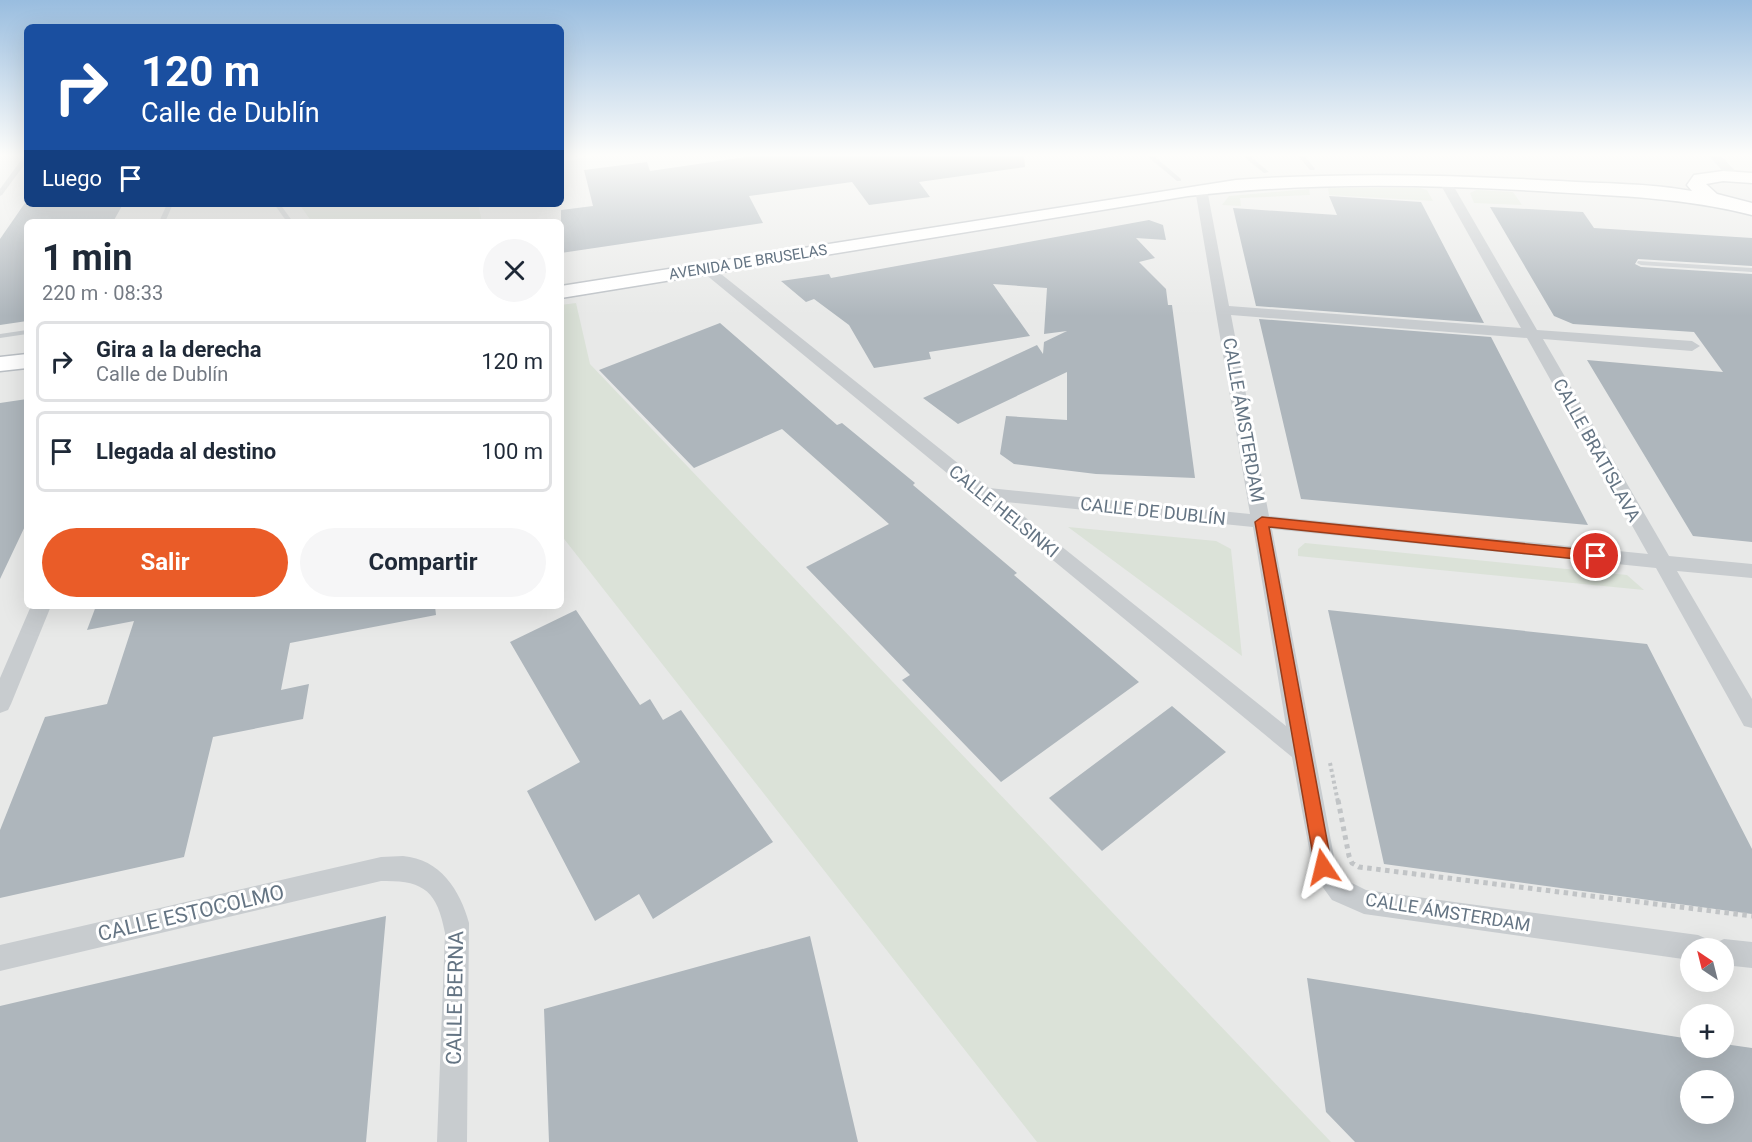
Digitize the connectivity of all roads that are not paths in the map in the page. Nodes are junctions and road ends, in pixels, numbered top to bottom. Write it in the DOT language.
graph roads {
  1 [pos="1027,209"];
  2 [pos="1198,209"];
  3 [pos="1460,209"];
  4 [pos="703,263"];
  5 [pos="1641,263"];
  6 [pos="1752,270"];
  7 [pos="564,279"];
  8 [pos="564,291"];
  9 [pos="1223,310"];
  10 [pos="24,332"];
  11 [pos="1532,334"];
  12 [pos="0,336"];
  13 [pos="1692,346"];
  14 [pos="24,361"];
  15 [pos="0,364"];
  16 [pos="24,377"];
  17 [pos="0,381"];
  18 [pos="984,494"];
  19 [pos="1262,522"];
  20 [pos="1661,562"];
  21 [pos="1752,571"];
  22 [pos="40,609"];
  23 [pos="0,704"];
  24 [pos="1752,719"];
  25 [pos="1303,753"];
  26 [pos="381,869"];
  27 [pos="1680,946"];
  28 [pos="1734,953"];
  29 [pos="1752,956"];
  30 [pos="0,958"];
  31 [pos="452,1142"];
  1 -- 4 [label="main road, AVENIDA DE BRUSELAS"];
  2 -- 9 [label="street, CALLE ÁMSTERDAM"];
  3 -- 11 [label="street, CALLE BRATISLAVA"];
  4 -- 7 [label="main road, AVENIDA DE BRUSELAS"];
  4 -- 8 [label="main road, AVENIDA DE BRUSELAS"];
  4 -- 18 [label="street, CALLE HELSINKI"];
  5 -- 6 [label="lane"];
  9 -- 11 [label="street"];
  9 -- 19 [label="street, CALLE ÁMSTERDAM"];
  10 -- 12 [label="lane"];
  11 -- 13 [label="street"];
  11 -- 20 [label="street, CALLE BRATISLAVA"];
  14 -- 15 [label="main road"];
  16 -- 17 [label="main road"];
  18 -- 19 [label="street, CALLE DE DUBLÍN"];
  18 -- 25 [label="street, CALLE HELSINKI"];
  19 -- 20 [label="street, CALLE DE DUBLÍN"];
  19 -- 25 [label="street, CALLE ÁMSTERDAM"];
  20 -- 21 [label="street, CALLE DE DUBLÍN"];
  20 -- 24 [label="street, CALLE BRATISLAVA"];
  22 -- 23 [label="street"];
  25 -- 27 [label="street, CALLE ÁMSTERDAM"];
  26 -- 30 [label="street, CALLE ESTOCOLMO"];
  26 -- 31 [label="street, CALLE BERNA"];
  28 -- 29 [label="street"];
}
